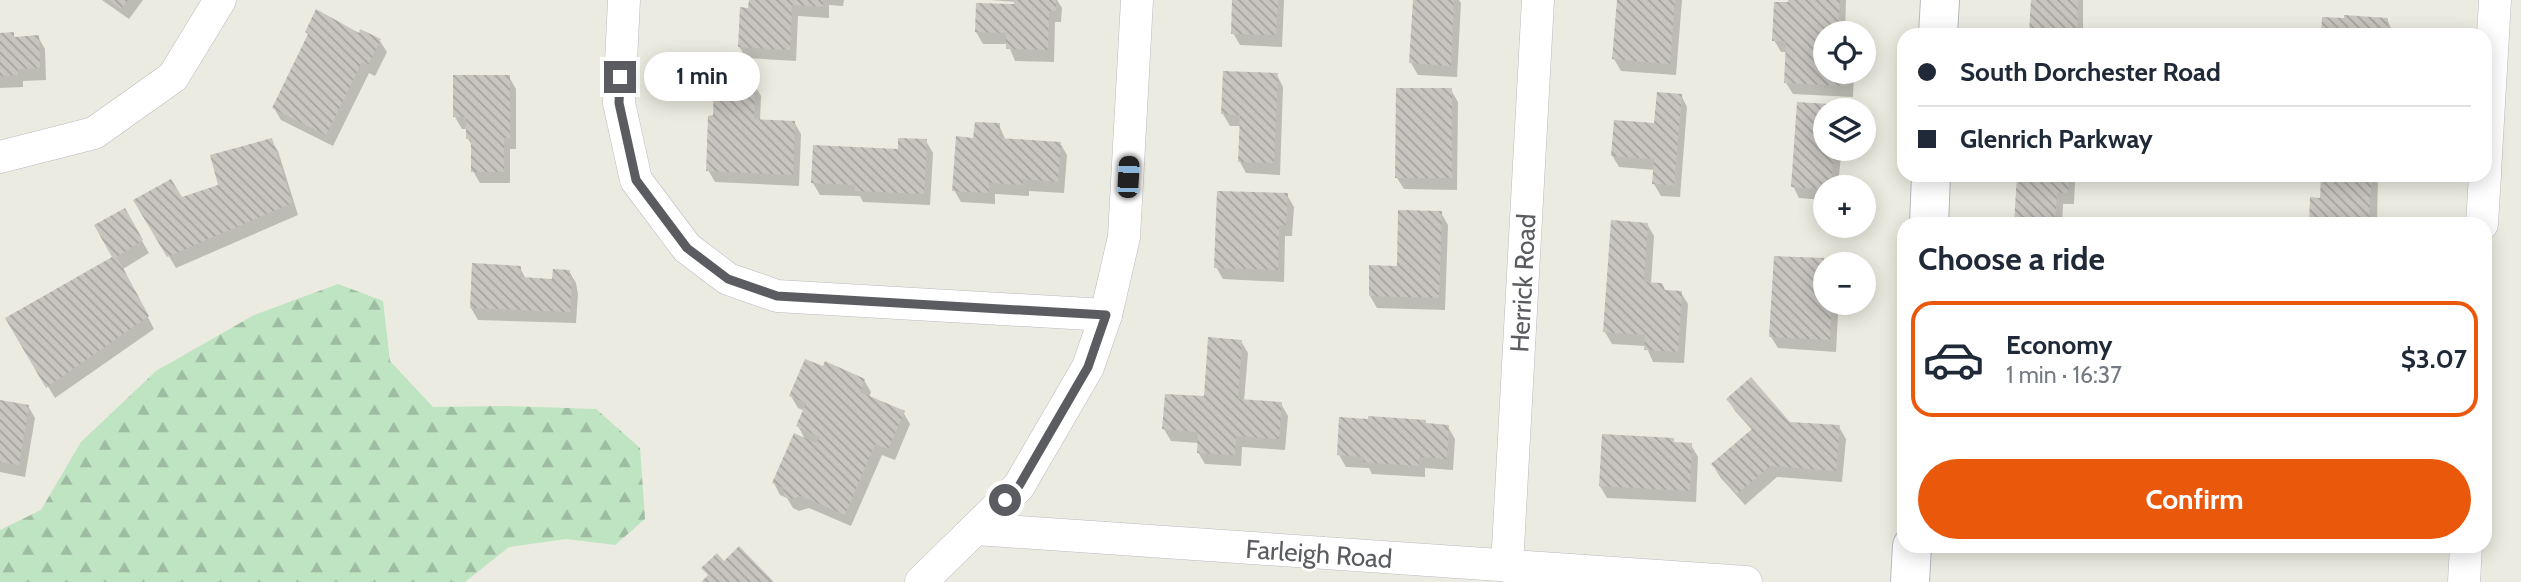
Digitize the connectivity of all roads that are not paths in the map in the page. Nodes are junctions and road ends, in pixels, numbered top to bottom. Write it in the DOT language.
graph roads {
  1 [pos="220,0"];
  2 [pos="624,0"];
  3 [pos="1137,0"];
  4 [pos="1538,0"];
  5 [pos="1940,0"];
  6 [pos="2494,0"];
  7 [pos="1938,28"];
  8 [pos="2492,38"];
  9 [pos="0,157"];
  10 [pos="1931,182"];
  11 [pos="2484,182"];
  12 [pos="1929,217"];
  13 [pos="2482,217"];
  14 [pos="1106,315"];
  15 [pos="976,529"];
  16 [pos="1912,553"];
  17 [pos="2466,553"];
  18 [pos="1507,566"];
  19 [pos="921,582"];
  20 [pos="1746,582"];
  21 [pos="1910,582"];
  22 [pos="2464,582"];
  1 -- 9 [label="street"];
  2 -- 14 [label="street"];
  3 -- 14 [label="street"];
  4 -- 18 [label="street, Herrick Road"];
  5 -- 7 [label="street"];
  6 -- 8 [label="street"];
  10 -- 12 [label="street"];
  11 -- 13 [label="street"];
  14 -- 15 [label="street"];
  15 -- 18 [label="street, Farleigh Road"];
  15 -- 19 [label="street"];
  16 -- 21 [label="street"];
  17 -- 22 [label="street"];
  18 -- 20 [label="street, Farleigh Road"];
}
